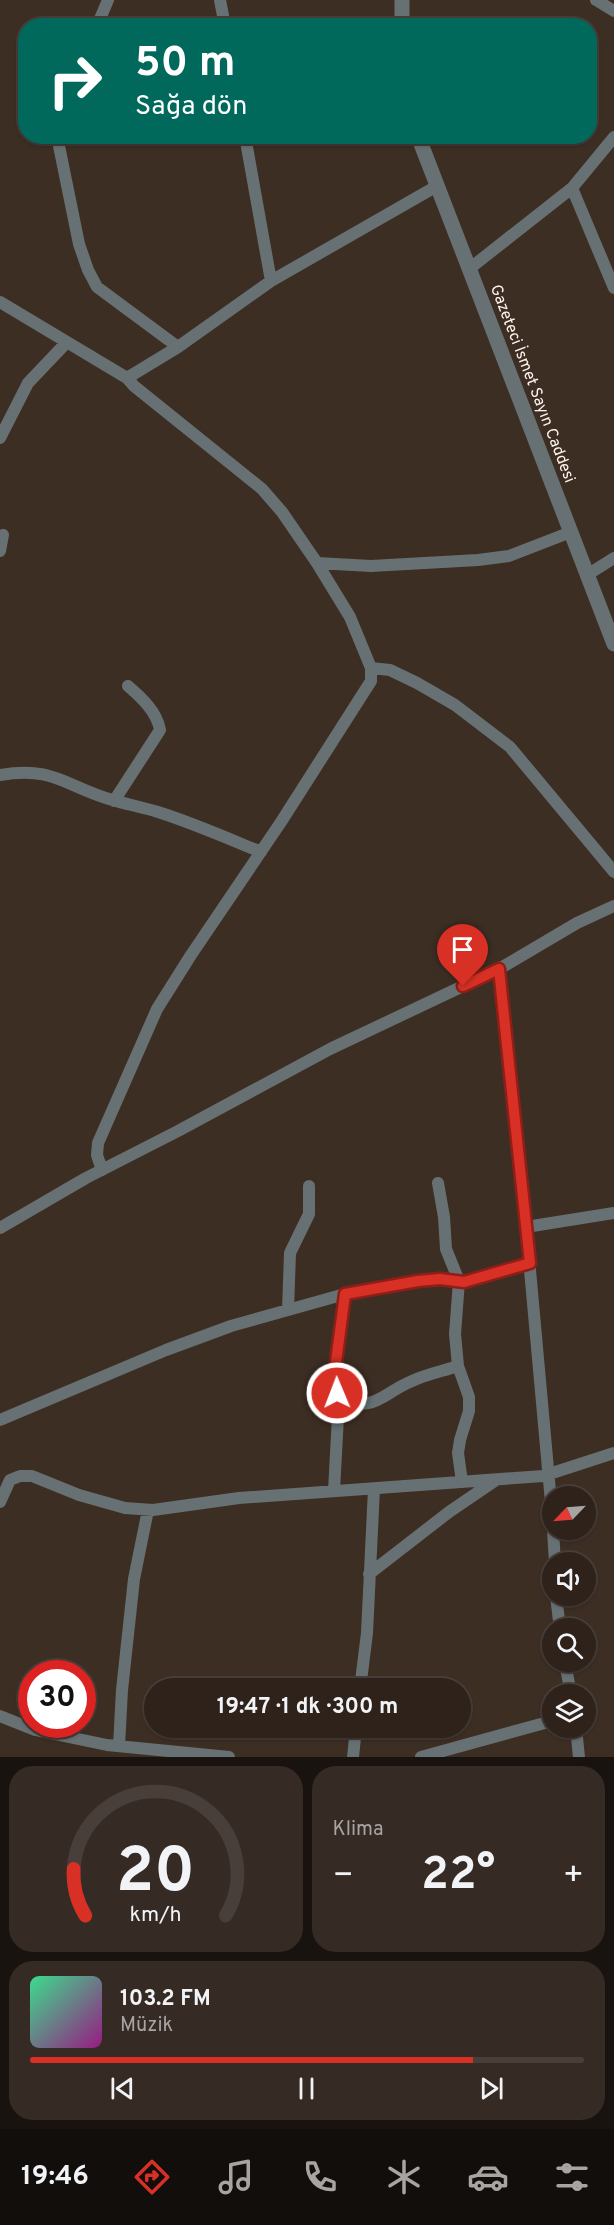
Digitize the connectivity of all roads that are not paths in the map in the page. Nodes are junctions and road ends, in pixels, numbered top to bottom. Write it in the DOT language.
graph roads {
  1 [pos="108,0"];
  2 [pos="220,0"];
  3 [pos="402,0"];
  4 [pos="596,0"];
  5 [pos="614,11"];
  6 [pos="101,18"];
  7 [pos="223,18"];
  8 [pos="402,18"];
  9 [pos="613,141"];
  10 [pos="59,144"];
  11 [pos="245,144"];
  12 [pos="420,144"];
  13 [pos="437,186"];
  14 [pos="572,188"];
  15 [pos="469,269"];
  16 [pos="271,281"];
  17 [pos="614,288"];
  18 [pos="0,303"];
  19 [pos="67,342"];
  20 [pos="178,347"];
  21 [pos="127,378"];
  22 [pos="0,438"];
  23 [pos="571,532"];
  24 [pos="3,535"];
  25 [pos="0,551"];
  26 [pos="614,558"];
  27 [pos="317,563"];
  28 [pos="587,575"];
  29 [pos="614,644"];
  30 [pos="371,668"];
  31 [pos="128,686"];
  32 [pos="0,775"];
  33 [pos="114,801"];
  34 [pos="261,852"];
  35 [pos="614,872"];
  36 [pos="614,906"];
  37 [pos="499,969"];
  38 [pos="102,1170"];
  39 [pos="438,1183"];
  40 [pos="309,1186"];
  41 [pos="614,1213"];
  42 [pos="526,1227"];
  43 [pos="0,1228"];
  44 [pos="530,1263"];
  45 [pos="459,1281"];
  46 [pos="345,1294"];
  47 [pos="288,1310"];
  48 [pos="458,1366"];
  49 [pos="337,1400"];
  50 [pos="0,1420"];
  51 [pos="614,1453"];
  52 [pos="550,1474"];
  53 [pos="497,1480"];
  54 [pos="462,1482"];
  55 [pos="551,1486"];
  56 [pos="374,1488"];
  57 [pos="334,1491"];
  58 [pos="0,1502"];
  59 [pos="148,1510"];
  60 [pos="369,1574"];
  61 [pos="361,1678"];
  62 [pos="0,1716"];
  63 [pos="542,1724"];
  64 [pos="355,1738"];
  65 [pos="577,1738"];
  66 [pos="119,1746"];
  67 [pos="229,1757"];
  68 [pos="353,1757"];
  69 [pos="421,1757"];
  70 [pos="579,1757"];
  1 -- 6 [label="street"];
  2 -- 7 [label="street"];
  3 -- 8 [label="street"];
  4 -- 5 [label="street"];
  9 -- 14 [label="street"];
  10 -- 20 [label="street"];
  11 -- 16 [label="street"];
  12 -- 13 [label="street, Gazeteci İsmet Sayın Caddesi"];
  13 -- 15 [label="street, Gazeteci İsmet Sayın Caddesi"];
  13 -- 16 [label="street"];
  14 -- 15 [label="street"];
  14 -- 17 [label="street"];
  15 -- 23 [label="street, Gazeteci İsmet Sayın Caddesi"];
  16 -- 20 [label="street"];
  18 -- 19 [label="street"];
  19 -- 21 [label="street"];
  19 -- 22 [label="street"];
  20 -- 21 [label="street"];
  21 -- 27 [label="street"];
  23 -- 27 [label="street"];
  23 -- 28 [label="street, Gazeteci İsmet Sayın Caddesi"];
  24 -- 25 [label="street"];
  26 -- 28 [label="street"];
  27 -- 30 [label="street"];
  28 -- 29 [label="street, Gazeteci İsmet Sayın Caddesi"];
  30 -- 34 [label="street"];
  30 -- 35 [label="street"];
  31 -- 33 [label="street"];
  32 -- 33 [label="street"];
  33 -- 34 [label="street"];
  34 -- 38 [label="street"];
  36 -- 37 [label="street"];
  37 -- 38 [label="street"];
  37 -- 42 [label="street"];
  38 -- 43 [label="street"];
  39 -- 45 [label="street"];
  40 -- 47 [label="street"];
  41 -- 42 [label="street"];
  42 -- 44 [label="street"];
  44 -- 45 [label="street"];
  44 -- 52 [label="street"];
  45 -- 46 [label="street"];
  45 -- 48 [label="street"];
  46 -- 47 [label="street"];
  46 -- 49 [label="street"];
  47 -- 50 [label="street"];
  48 -- 49 [label="street"];
  48 -- 54 [label="street"];
  49 -- 57 [label="street"];
  51 -- 52 [label="street"];
  52 -- 53 [label="street"];
  52 -- 55 [label="street"];
  53 -- 54 [label="street"];
  53 -- 60 [label="street"];
  54 -- 56 [label="street"];
  56 -- 57 [label="street"];
  56 -- 60 [label="street"];
  57 -- 59 [label="street"];
  58 -- 59 [label="street"];
  59 -- 66 [label="street"];
  60 -- 61 [label="street"];
  62 -- 66 [label="street"];
  63 -- 69 [label="street"];
  64 -- 68 [label="street"];
  65 -- 70 [label="street"];
  66 -- 67 [label="street"];
}
